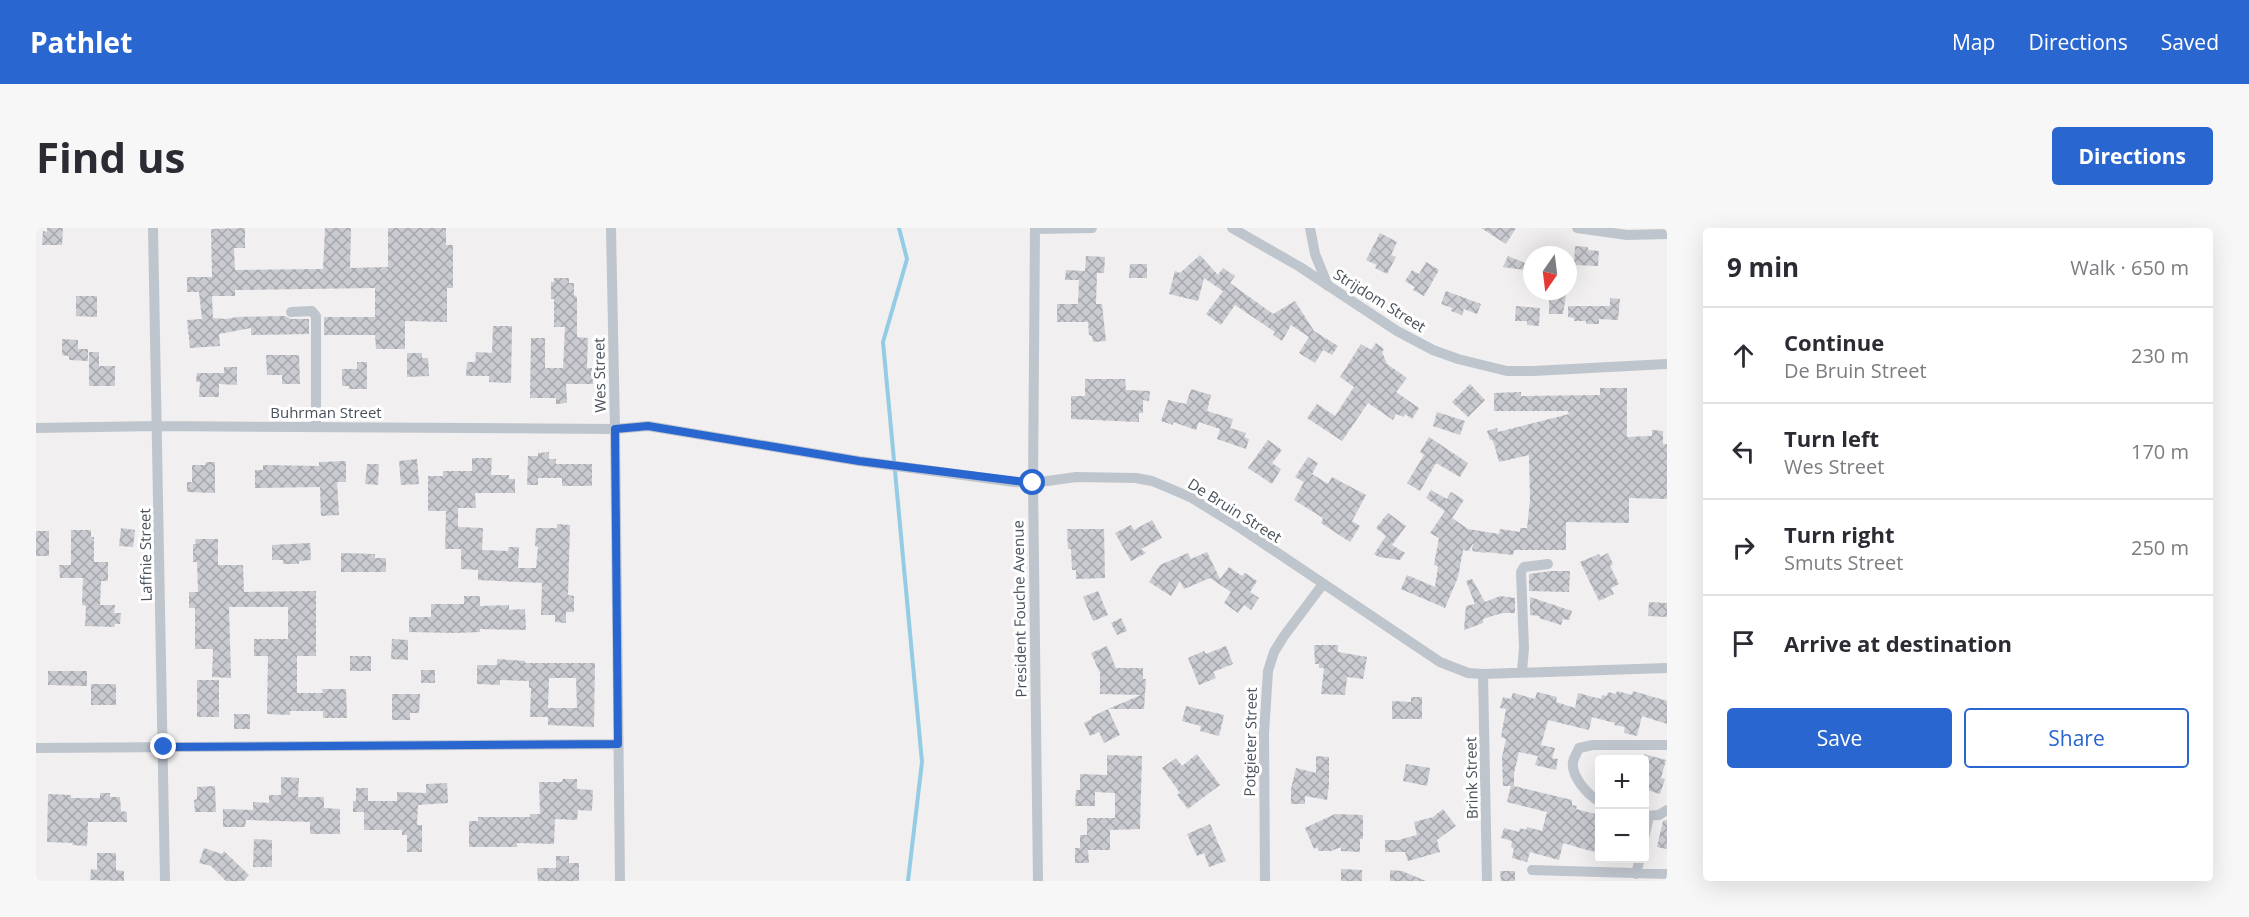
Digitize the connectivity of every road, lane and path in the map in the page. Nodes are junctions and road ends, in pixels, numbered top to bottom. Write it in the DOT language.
graph roads {
  1 [pos="153,228"];
  2 [pos="611,228"];
  3 [pos="1092,228"];
  4 [pos="1232,228"];
  5 [pos="1310,228"];
  6 [pos="1577,228"];
  7 [pos="1035,229"];
  8 [pos="1667,234"];
  9 [pos="1328,286"];
  10 [pos="291,312"];
  11 [pos="1667,364"];
  12 [pos="157,426"];
  13 [pos="316,427"];
  14 [pos="36,428"];
  15 [pos="615,429"];
  16 [pos="1033,483"];
  17 [pos="1548,564"];
  18 [pos="1323,584"];
  19 [pos="1667,668"];
  20 [pos="1522,671"];
  21 [pos="1483,674"];
  22 [pos="618,744"];
  23 [pos="1667,745"];
  24 [pos="164,747"];
  25 [pos="36,748"];
  26 [pos="1595,799"];
  27 [pos="1667,810"];
  28 [pos="1649,817"];
  29 [pos="1639,863"];
  30 [pos="1532,870"];
  31 [pos="1636,874"];
  32 [pos="1667,874"];
  33 [pos="1648,878"];
  34 [pos="165,881"];
  35 [pos="620,881"];
  36 [pos="1038,881"];
  37 [pos="1265,881"];
  38 [pos="1487,881"];
  1 -- 12 [label="street, Laffnie Street"];
  2 -- 15 [label="street, Wes Street"];
  3 -- 7 [label="street"];
  4 -- 9 [label="street, Strijdom Street"];
  5 -- 9 [label="street"];
  6 -- 8 [label="street"];
  7 -- 16 [label="street, President Fouche Avenue"];
  9 -- 11 [label="street, Strijdom Street"];
  10 -- 13 [label="street"];
  12 -- 13 [label="street, Buhrman Street"];
  12 -- 14 [label="street, Buhrman Street"];
  12 -- 24 [label="street, Laffnie Street"];
  13 -- 15 [label="street, Buhrman Street"];
  15 -- 16 [label="street, De Bruin Street"];
  15 -- 22 [label="street, Wes Street"];
  16 -- 18 [label="street, De Bruin Street"];
  16 -- 36 [label="street, President Fouche Avenue"];
  17 -- 20 [label="street"];
  18 -- 21 [label="street, De Bruin Street"];
  18 -- 37 [label="street, Potgieter Street"];
  19 -- 20 [label="street, De Bruin Street"];
  20 -- 21 [label="street, De Bruin Street"];
  21 -- 38 [label="street, Brink Street"];
  22 -- 24 [label="street"];
  22 -- 35 [label="street, Wes Street"];
  23 -- 26 [label="street"];
  24 -- 25 [label="street"];
  24 -- 34 [label="street, Laffnie Street"];
  27 -- 28 [label="street"];
  29 -- 31 [label="street"];
  30 -- 31 [label="street"];
  31 -- 33 [label="street"];
  32 -- 33 [label="street"];
}
